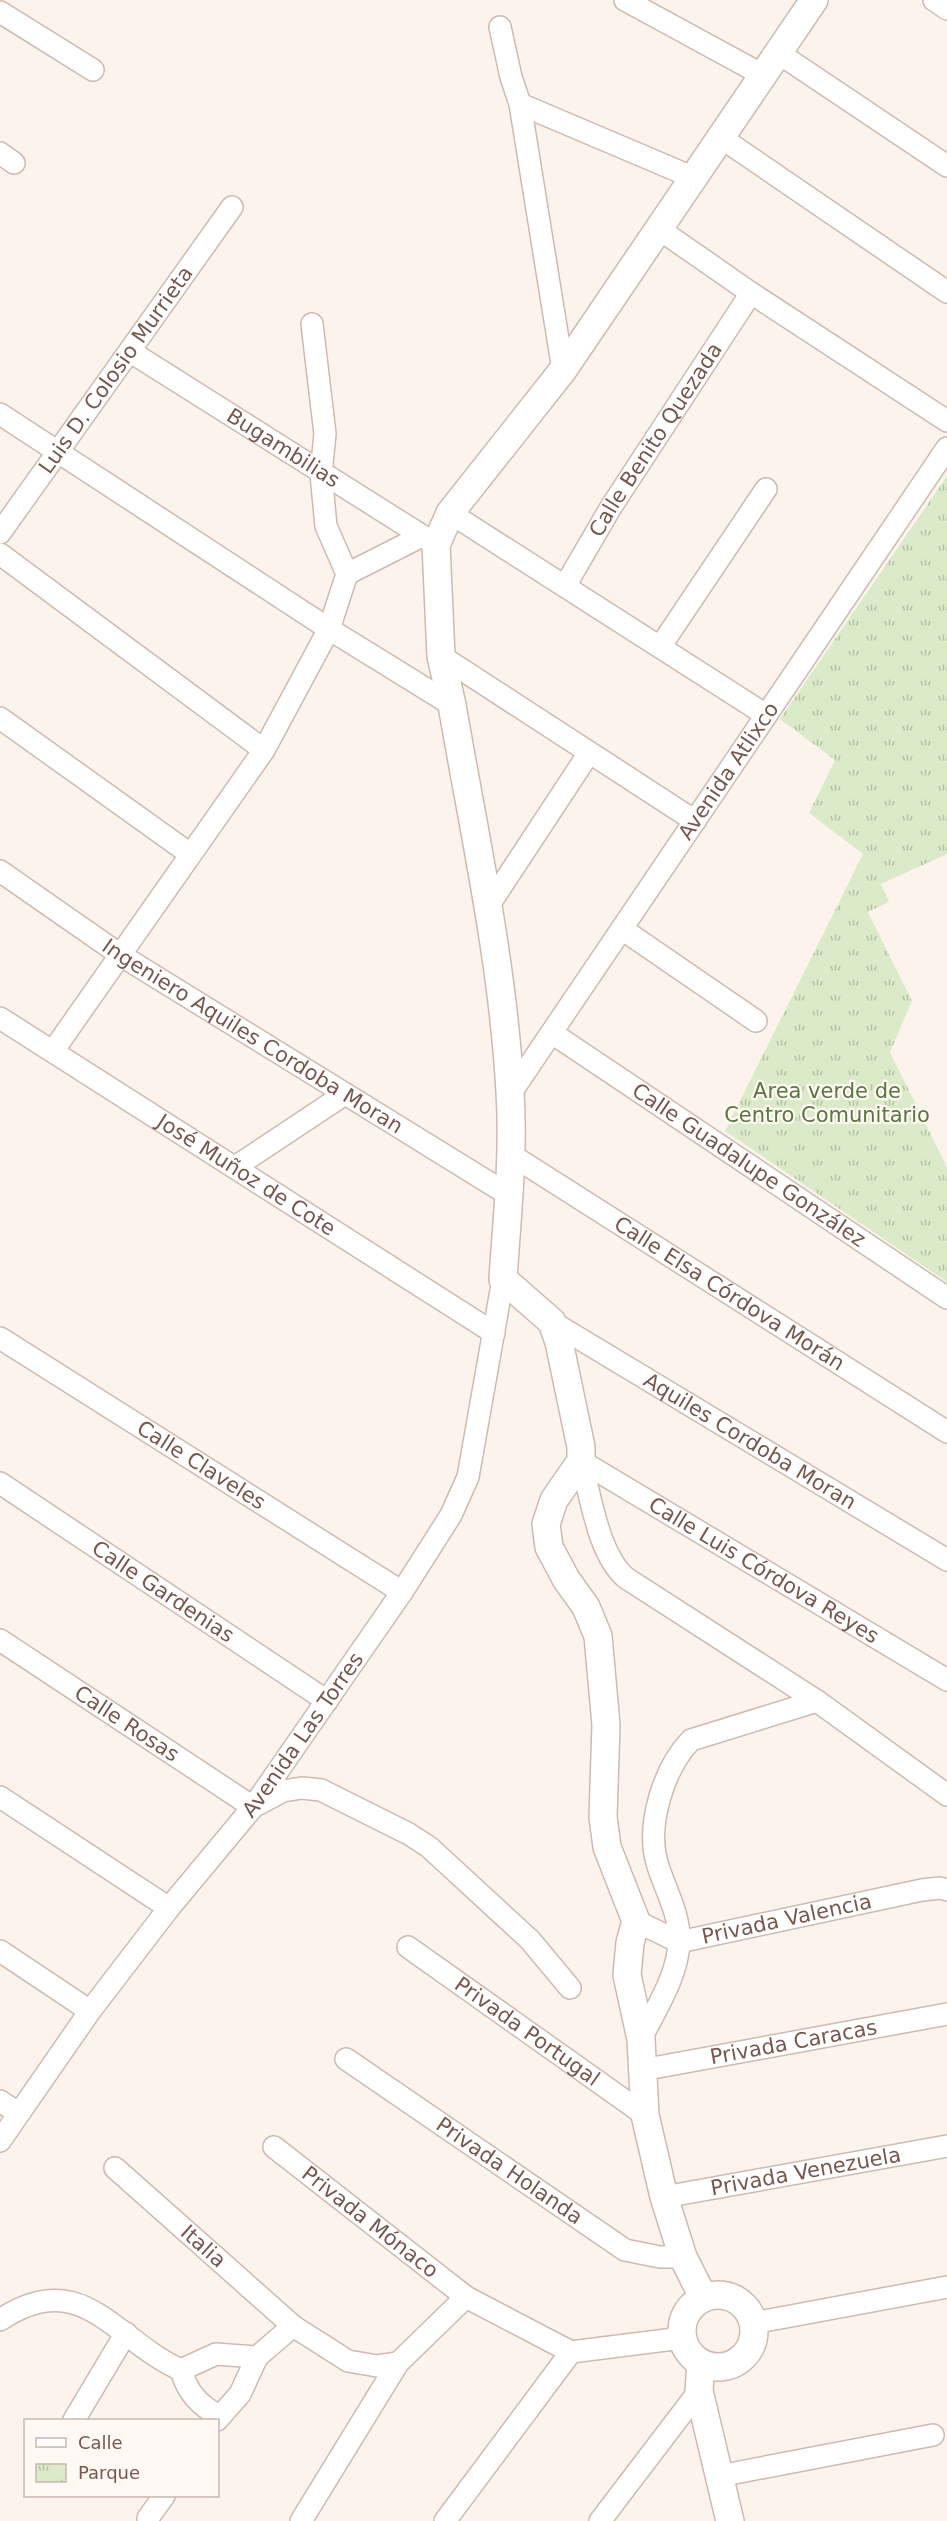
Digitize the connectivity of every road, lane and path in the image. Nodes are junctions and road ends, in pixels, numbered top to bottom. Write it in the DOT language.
graph roads {
  1 [pos="625,0"];
  2 [pos="814,0"];
  3 [pos="934,0"];
  4 [pos="947,9"];
  5 [pos="0,12"];
  6 [pos="500,27"];
  7 [pos="777,52"];
  8 [pos="93,70"];
  9 [pos="761,74"];
  10 [pos="520,104"];
  11 [pos="720,137"];
  12 [pos="947,166"];
  13 [pos="692,177"];
  14 [pos="232,207"];
  15 [pos="659,229"];
  16 [pos="947,292"];
  17 [pos="751,293"];
  18 [pos="312,324"];
  19 [pos="131,352"];
  20 [pos="564,370"];
  21 [pos="0,414"];
  22 [pos="947,421"];
  23 [pos="947,448"];
  24 [pos="57,451"];
  25 [pos="321,474"];
  26 [pos="766,489"];
  27 [pos="450,513"];
  28 [pos="0,533"];
  29 [pos="429,540"];
  30 [pos="0,554"];
  31 [pos="346,574"];
  32 [pos="565,586"];
  33 [pos="329,629"];
  34 [pos="660,647"];
  35 [pos="441,656"];
  36 [pos="452,705"];
  37 [pos="766,715"];
  38 [pos="0,718"];
  39 [pos="264,750"];
  40 [pos="589,753"];
  41 [pos="695,821"];
  42 [pos="190,854"];
  43 [pos="0,872"];
  44 [pos="487,908"];
  45 [pos="622,929"];
  46 [pos="122,956"];
  47 [pos="0,1018"];
  48 [pos="756,1021"];
  49 [pos="552,1033"];
  50 [pos="53,1051"];
  51 [pos="345,1094"];
  52 [pos="510,1094"];
  53 [pos="510,1154"];
  54 [pos="235,1167"];
  55 [pos="509,1195"];
  56 [pos="503,1279"];
  57 [pos="947,1298"];
  58 [pos="552,1322"];
  59 [pos="494,1333"];
  60 [pos="0,1338"];
  61 [pos="947,1432"];
  62 [pos="581,1461"];
  63 [pos="0,1483"];
  64 [pos="947,1560"];
  65 [pos="402,1592"];
  66 [pos="0,1640"];
  67 [pos="947,1680"];
  68 [pos="327,1701"];
  69 [pos="817,1701"];
  70 [pos="947,1795"];
  71 [pos="0,1797"];
  72 [pos="253,1807"];
  73 [pos="943,1889"];
  74 [pos="169,1908"];
  75 [pos="636,1921"];
  76 [pos="679,1942"];
  77 [pos="408,1947"];
  78 [pos="0,1951"];
  79 [pos="570,1988"];
  80 [pos="90,2011"];
  81 [pos="947,2014"];
  82 [pos="641,2039"];
  83 [pos="346,2059"];
  84 [pos="642,2070"];
  85 [pos="0,2101"];
  86 [pos="18,2113"];
  87 [pos="645,2115"];
  88 [pos="0,2141"];
  89 [pos="947,2146"];
  90 [pos="274,2147"];
  91 [pos="115,2168"];
  92 [pos="664,2197"];
  93 [pos="683,2257"];
  94 [pos="947,2288"];
  95 [pos="466,2297"];
  96 [pos="703,2297"];
  97 [pos="0,2320"];
  98 [pos="753,2323"];
  99 [pos="293,2326"];
  100 [pos="126,2333"];
  101 [pos="682,2338"];
  102 [pos="572,2352"];
  103 [pos="257,2357"];
  104 [pos="398,2363"];
  105 [pos="701,2363"];
  106 [pos="181,2370"];
  107 [pos="699,2391"];
  108 [pos="218,2418"];
  109 [pos="75,2419"];
  110 [pos="933,2435"];
  111 [pos="718,2476"];
  112 [pos="163,2497"];
  113 [pos="148,2518"];
  114 [pos="301,2521"];
  115 [pos="445,2521"];
  116 [pos="600,2521"];
  117 [pos="730,2521"];
  1 -- 9 [label="street"];
  2 -- 7 [label="street"];
  3 -- 4 [label="street"];
  5 -- 8 [label="street"];
  6 -- 10 [label="street"];
  7 -- 9 [label="street"];
  7 -- 12 [label="street"];
  9 -- 11 [label="street"];
  10 -- 13 [label="street"];
  10 -- 20 [label="street"];
  11 -- 13 [label="street"];
  11 -- 16 [label="street"];
  13 -- 15 [label="street"];
  14 -- 19 [label="street, Luis D. Colosio Murrieta"];
  15 -- 17 [label="street"];
  15 -- 20 [label="street"];
  17 -- 22 [label="street"];
  17 -- 32 [label="street, Calle Benito Quezada"];
  18 -- 25 [label="street"];
  19 -- 24 [label="street, Luis D. Colosio Murrieta"];
  19 -- 25 [label="street, Bugambilias"];
  20 -- 27 [label="street"];
  21 -- 24 [label="street"];
  23 -- 37 [label="street, Avenida Atlixco"];
  24 -- 28 [label="street, Luis D. Colosio Murrieta"];
  24 -- 33 [label="street"];
  25 -- 29 [label="street, Bugambilias"];
  25 -- 31 [label="street"];
  26 -- 34 [label="street"];
  27 -- 29 [label="street"];
  27 -- 32 [label="street"];
  29 -- 31 [label="street"];
  29 -- 35 [label="street"];
  30 -- 39 [label="street"];
  31 -- 33 [label="street"];
  32 -- 34 [label="street"];
  33 -- 36 [label="street"];
  33 -- 39 [label="street"];
  34 -- 37 [label="street"];
  35 -- 36 [label="street"];
  35 -- 40 [label="street"];
  36 -- 44 [label="street"];
  37 -- 41 [label="street, Avenida Atlixco"];
  38 -- 42 [label="street"];
  39 -- 42 [label="street"];
  40 -- 41 [label="street"];
  40 -- 44 [label="street"];
  41 -- 45 [label="street, Avenida Atlixco"];
  42 -- 46 [label="street"];
  43 -- 46 [label="street, Ingeniero Aquiles Cordoba Moran"];
  44 -- 52 [label="street"];
  45 -- 48 [label="street"];
  45 -- 49 [label="street, Avenida Atlixco"];
  46 -- 50 [label="street"];
  46 -- 51 [label="street, Ingeniero Aquiles Cordoba Moran"];
  47 -- 50 [label="street, José Muñoz de Cote"];
  49 -- 52 [label="street, Avenida Atlixco"];
  49 -- 57 [label="street, Calle Guadalupe González"];
  50 -- 54 [label="street, José Muñoz de Cote"];
  51 -- 54 [label="street"];
  51 -- 55 [label="street, Ingeniero Aquiles Cordoba Moran"];
  52 -- 53 [label="street"];
  53 -- 55 [label="street"];
  53 -- 61 [label="street, Calle Elsa Córdova Morán"];
  54 -- 59 [label="street, José Muñoz de Cote"];
  55 -- 56 [label="street"];
  56 -- 58 [label="street, Aquiles Cordoba Moran"];
  56 -- 59 [label="street, Avenida Las Torres"];
  58 -- 62 [label="street"];
  58 -- 64 [label="street, Aquiles Cordoba Moran"];
  59 -- 65 [label="street, Avenida Las Torres"];
  60 -- 65 [label="street, Calle Claveles"];
  62 -- 67 [label="street, Calle Luis Córdova Reyes"];
  62 -- 69 [label="street"];
  62 -- 75 [label="street"];
  63 -- 68 [label="street, Calle Gardenias"];
  65 -- 68 [label="street, Avenida Las Torres"];
  66 -- 72 [label="street, Calle Rosas"];
  68 -- 72 [label="street, Avenida Las Torres"];
  69 -- 70 [label="street"];
  69 -- 76 [label="street"];
  71 -- 74 [label="street"];
  72 -- 74 [label="street, Avenida Las Torres"];
  72 -- 79 [label="street"];
  73 -- 76 [label="street, Privada Valencia"];
  74 -- 80 [label="street, Avenida Las Torres"];
  75 -- 76 [label="street, Privada Valencia"];
  75 -- 82 [label="street"];
  76 -- 82 [label="street"];
  77 -- 87 [label="street, Privada Portugal"];
  78 -- 80 [label="street"];
  80 -- 86 [label="street, Avenida Las Torres"];
  81 -- 84 [label="street, Privada Caracas"];
  82 -- 84 [label="street"];
  83 -- 93 [label="street, Privada Holanda"];
  84 -- 87 [label="street"];
  85 -- 86 [label="street"];
  86 -- 88 [label="street, Avenida Las Torres"];
  87 -- 92 [label="street"];
  89 -- 92 [label="street, Privada Venezuela"];
  90 -- 95 [label="street, Privada Mónaco"];
  91 -- 99 [label="street, Italia"];
  92 -- 93 [label="street"];
  93 -- 96 [label="street"];
  94 -- 98 [label="street"];
  95 -- 102 [label="street, Privada Mónaco"];
  95 -- 104 [label="street"];
  96 -- 98 [label="street"];
  96 -- 101 [label="street"];
  97 -- 100 [label="street"];
  98 -- 105 [label="street"];
  99 -- 103 [label="street"];
  99 -- 104 [label="street, Italia"];
  100 -- 106 [label="street"];
  100 -- 109 [label="street"];
  101 -- 102 [label="street"];
  101 -- 105 [label="street"];
  102 -- 115 [label="street"];
  103 -- 106 [label="street"];
  103 -- 108 [label="street"];
  104 -- 114 [label="street"];
  105 -- 107 [label="street"];
  106 -- 108 [label="street"];
  107 -- 111 [label="street"];
  107 -- 116 [label="street"];
  110 -- 111 [label="street"];
  111 -- 117 [label="street"];
  112 -- 113 [label="street"];
}
